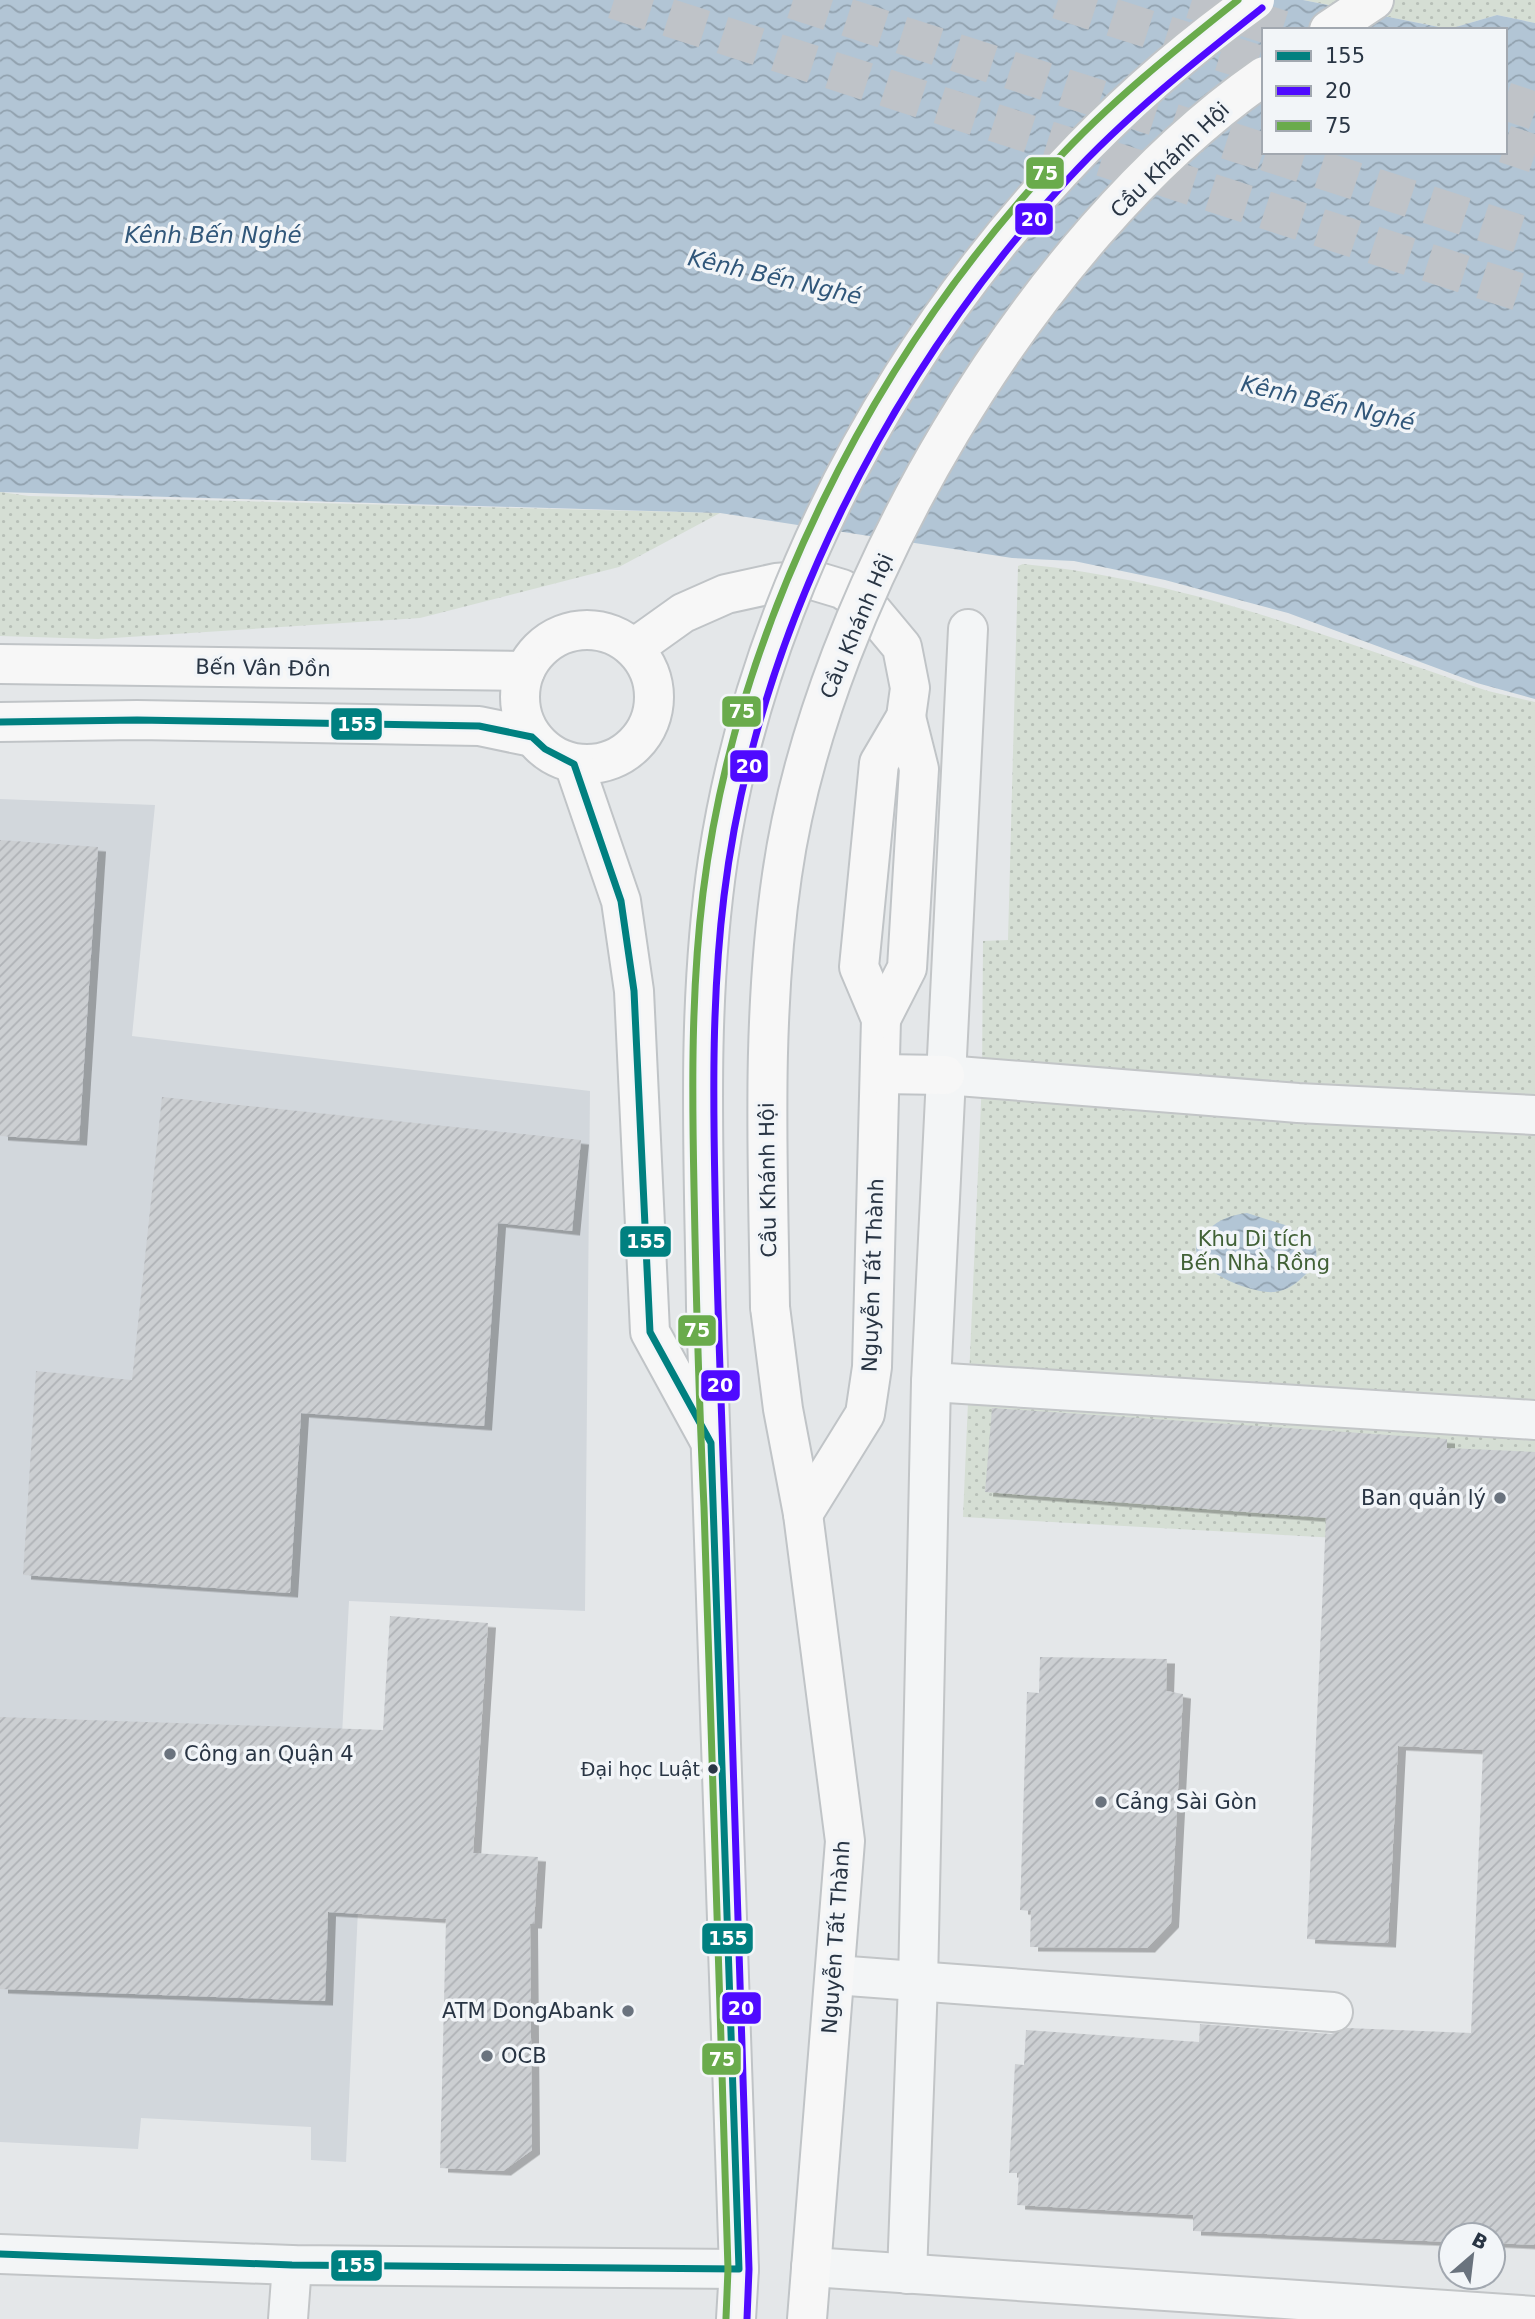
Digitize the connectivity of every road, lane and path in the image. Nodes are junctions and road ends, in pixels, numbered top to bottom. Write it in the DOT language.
graph roads {
  1 [pos="1255,0"];
  2 [pos="1374,0"];
  3 [pos="1332,28"];
  4 [pos="1262,78"];
  5 [pos="968,629"];
  6 [pos="634,648"];
  7 [pos="0,664"];
  8 [pos="525,671"];
  9 [pos="0,722"];
  10 [pos="533,737"];
  11 [pos="574,764"];
  12 [pos="880,1074"];
  13 [pos="945,1075"];
  14 [pos="1535,1115"];
  15 [pos="770,1307"];
  16 [pos="931,1382"];
  17 [pos="1535,1420"];
  18 [pos="711,1443"];
  19 [pos="803,1514"];
  20 [pos="835,1975"];
  21 [pos="918,1983"];
  22 [pos="1333,2012"];
  23 [pos="0,2254"];
  24 [pos="292,2265"];
  25 [pos="811,2267"];
  26 [pos="739,2269"];
  27 [pos="907,2274"];
  28 [pos="1535,2316"];
  29 [pos="288,2319"];
  30 [pos="736,2319"];
  31 [pos="807,2319"];
  1 -- 18 [label="main road, bridge"];
  2 -- 3 [label="main road"];
  4 -- 15 [label="main road, Cầu Khánh Hội, bridge"];
  5 -- 13 [label="street"];
  6 -- 8 [label="main road"];
  6 -- 11 [label="main road"];
  6 -- 12 [label="main road, Nguyễn Tất Thành"];
  7 -- 8 [label="main road, Bến Vân Đồn"];
  8 -- 10 [label="main road"];
  9 -- 10 [label="main road"];
  10 -- 11 [label="main road"];
  11 -- 18 [label="main road"];
  12 -- 13 [label="main road"];
  12 -- 19 [label="main road, Nguyễn Tất Thành"];
  13 -- 14 [label="street"];
  13 -- 16 [label="street"];
  15 -- 19 [label="main road, Nguyễn Tất Thành"];
  16 -- 17 [label="street"];
  16 -- 21 [label="street"];
  18 -- 26 [label="main road"];
  19 -- 20 [label="main road, Nguyễn Tất Thành"];
  20 -- 21 [label="street"];
  20 -- 25 [label="main road, Nguyễn Tất Thành"];
  21 -- 22 [label="street"];
  21 -- 27 [label="street"];
  23 -- 24 [label="street"];
  24 -- 26 [label="street"];
  24 -- 29 [label="street"];
  25 -- 27 [label="street"];
  25 -- 31 [label="main road, Nguyễn Tất Thành"];
  26 -- 30 [label="main road"];
  27 -- 28 [label="street"];
}
